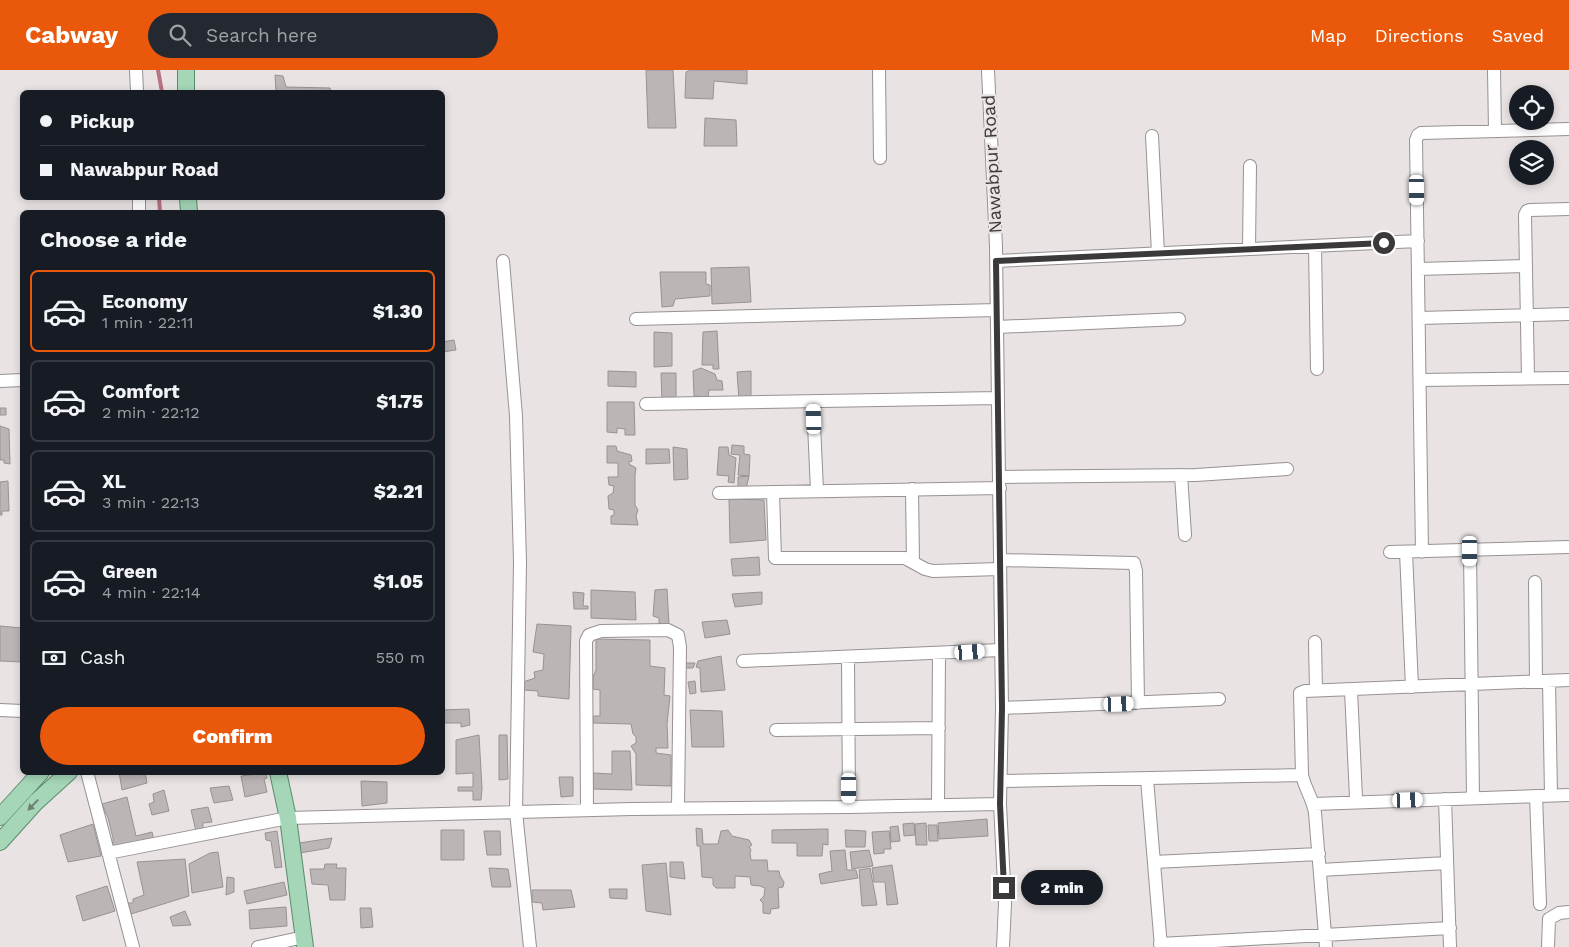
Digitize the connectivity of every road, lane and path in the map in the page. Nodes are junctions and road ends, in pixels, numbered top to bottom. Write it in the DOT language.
graph roads {
  1 [pos="136,70"];
  2 [pos="186,70"];
  3 [pos="880,70"];
  4 [pos="988,70"];
  5 [pos="1494,70"];
  6 [pos="137,90"];
  7 [pos="186,90"];
  8 [pos="1569,129"];
  9 [pos="1495,131"];
  10 [pos="1152,136"];
  11 [pos="880,158"];
  12 [pos="1250,166"];
  13 [pos="1569,209"];
  14 [pos="1418,241"];
  15 [pos="1315,246"];
  16 [pos="1249,249"];
  17 [pos="1158,253"];
  18 [pos="503,261"];
  19 [pos="996,261"];
  20 [pos="1526,266"];
  21 [pos="1418,269"];
  22 [pos="997,310"];
  23 [pos="1569,314"];
  24 [pos="1527,315"];
  25 [pos="1420,318"];
  26 [pos="636,319"];
  27 [pos="1179,319"];
  28 [pos="997,327"];
  29 [pos="1317,369"];
  30 [pos="1528,378"];
  31 [pos="1569,378"];
  32 [pos="0,380"];
  33 [pos="20,380"];
  34 [pos="1421,380"];
  35 [pos="998,398"];
  36 [pos="813,402"];
  37 [pos="646,404"];
  38 [pos="1287,469"];
  39 [pos="1181,475"];
  40 [pos="1000,482"];
  41 [pos="912,489"];
  42 [pos="817,491"];
  43 [pos="773,492"];
  44 [pos="719,493"];
  45 [pos="1184,536"];
  46 [pos="1569,547"];
  47 [pos="1470,551"];
  48 [pos="1390,552"];
  49 [pos="1406,552"];
  50 [pos="1422,552"];
  51 [pos="912,562"];
  52 [pos="1000,565"];
  53 [pos="1535,582"];
  54 [pos="1316,642"];
  55 [pos="1000,650"];
  56 [pos="939,654"];
  57 [pos="848,657"];
  58 [pos="743,661"];
  59 [pos="1569,680"];
  60 [pos="1542,681"];
  61 [pos="1471,684"];
  62 [pos="1412,687"];
  63 [pos="1316,690"];
  64 [pos="1351,690"];
  65 [pos="1219,699"];
  66 [pos="1138,703"];
  67 [pos="1002,708"];
  68 [pos="0,710"];
  69 [pos="20,711"];
  70 [pos="940,728"];
  71 [pos="849,729"];
  72 [pos="776,730"];
  73 [pos="38,775"];
  74 [pos="66,775"];
  75 [pos="88,775"];
  76 [pos="279,775"];
  77 [pos="1302,776"];
  78 [pos="1147,779"];
  79 [pos="1001,781"];
  80 [pos="1551,795"];
  81 [pos="1569,795"];
  82 [pos="1536,796"];
  83 [pos="1356,798"];
  84 [pos="1473,798"];
  85 [pos="1445,799"];
  86 [pos="1000,804"];
  87 [pos="1314,804"];
  88 [pos="938,805"];
  89 [pos="678,808"];
  90 [pos="849,808"];
  91 [pos="587,810"];
  92 [pos="516,812"];
  93 [pos="0,816"];
  94 [pos="288,818"];
  95 [pos="0,842"];
  96 [pos="108,853"];
  97 [pos="1319,854"];
  98 [pos="1154,862"];
  99 [pos="1447,863"];
  100 [pos="1320,870"];
  101 [pos="1540,904"];
  102 [pos="1569,912"];
  103 [pos="1450,928"];
  104 [pos="1326,941"];
  105 [pos="304,942"];
  106 [pos="1161,946"];
  107 [pos="133,947"];
  108 [pos="258,947"];
  109 [pos="530,947"];
  110 [pos="1003,947"];
  111 [pos="1450,947"];
  112 [pos="1548,947"];
  1 -- 6 [label="street"];
  2 -- 7 [label="main road"];
  3 -- 11 [label="street"];
  4 -- 19 [label="street, Nawabpur Road"];
  5 -- 9 [label="street"];
  8 -- 9 [label="street"];
  9 -- 14 [label="street"];
  10 -- 17 [label="street"];
  12 -- 16 [label="street"];
  13 -- 20 [label="street"];
  14 -- 15 [label="street"];
  14 -- 21 [label="street"];
  15 -- 16 [label="street"];
  15 -- 29 [label="street"];
  16 -- 17 [label="street"];
  17 -- 19 [label="street"];
  18 -- 92 [label="street"];
  19 -- 22 [label="street, Nawabpur Road"];
  20 -- 21 [label="street"];
  20 -- 24 [label="street"];
  21 -- 25 [label="street"];
  22 -- 26 [label="street"];
  22 -- 28 [label="street, Nawabpur Road"];
  23 -- 24 [label="street"];
  24 -- 25 [label="street"];
  24 -- 30 [label="street"];
  25 -- 34 [label="street"];
  27 -- 28 [label="street"];
  28 -- 35 [label="street, Nawabpur Road"];
  30 -- 31 [label="street"];
  30 -- 34 [label="street"];
  32 -- 33 [label="street"];
  34 -- 50 [label="street"];
  35 -- 36 [label="street"];
  35 -- 40 [label="street, Nawabpur Road"];
  36 -- 37 [label="street"];
  36 -- 42 [label="street"];
  38 -- 39 [label="street"];
  39 -- 40 [label="street"];
  39 -- 45 [label="street"];
  40 -- 41 [label="street"];
  40 -- 52 [label="street, Nawabpur Road"];
  41 -- 42 [label="street"];
  41 -- 51 [label="street"];
  42 -- 43 [label="street"];
  43 -- 44 [label="street"];
  43 -- 51 [label="street"];
  46 -- 47 [label="street"];
  47 -- 50 [label="street"];
  47 -- 61 [label="street"];
  48 -- 49 [label="street"];
  49 -- 50 [label="street"];
  49 -- 62 [label="street"];
  51 -- 52 [label="street"];
  52 -- 55 [label="street, Nawabpur Road"];
  52 -- 66 [label="street"];
  53 -- 60 [label="street"];
  54 -- 63 [label="street"];
  55 -- 56 [label="street"];
  55 -- 67 [label="street, Nawabpur Road"];
  56 -- 57 [label="street"];
  56 -- 70 [label="street"];
  57 -- 58 [label="street"];
  57 -- 71 [label="street"];
  59 -- 60 [label="street"];
  60 -- 61 [label="street"];
  60 -- 80 [label="street"];
  61 -- 62 [label="street"];
  61 -- 84 [label="street"];
  62 -- 64 [label="street"];
  63 -- 64 [label="street"];
  63 -- 77 [label="street"];
  64 -- 83 [label="street"];
  65 -- 66 [label="street"];
  66 -- 67 [label="street"];
  67 -- 79 [label="street, Nawabpur Road"];
  68 -- 69 [label="street"];
  70 -- 71 [label="street"];
  70 -- 88 [label="street"];
  71 -- 72 [label="street"];
  71 -- 90 [label="street"];
  73 -- 93 [label="main road"];
  74 -- 95 [label="main road, one-way"];
  75 -- 96 [label="street"];
  76 -- 94 [label="main road"];
  77 -- 78 [label="street"];
  77 -- 87 [label="street"];
  78 -- 79 [label="street"];
  78 -- 98 [label="street"];
  79 -- 86 [label="street, Nawabpur Road"];
  80 -- 81 [label="street"];
  80 -- 82 [label="street"];
  82 -- 84 [label="street"];
  82 -- 101 [label="street"];
  84 -- 85 [label="street"];
  85 -- 87 [label="street"];
  85 -- 99 [label="street"];
  86 -- 88 [label="street"];
  86 -- 110 [label="street, Nawabpur Road"];
  87 -- 97 [label="street"];
  88 -- 90 [label="street"];
  89 -- 90 [label="street"];
  89 -- 91 [label="street"];
  89 -- 91 [label="street"];
  91 -- 92 [label="street"];
  92 -- 94 [label="street"];
  92 -- 109 [label="street"];
  94 -- 96 [label="street"];
  94 -- 105 [label="main road"];
  96 -- 107 [label="street"];
  97 -- 98 [label="street"];
  97 -- 100 [label="street"];
  98 -- 106 [label="street"];
  99 -- 100 [label="street"];
  99 -- 103 [label="street"];
  100 -- 104 [label="street"];
  102 -- 112 [label="street"];
  103 -- 104 [label="street"];
  103 -- 111 [label="street"];
  104 -- 106 [label="street"];
  105 -- 108 [label="street"];
}
